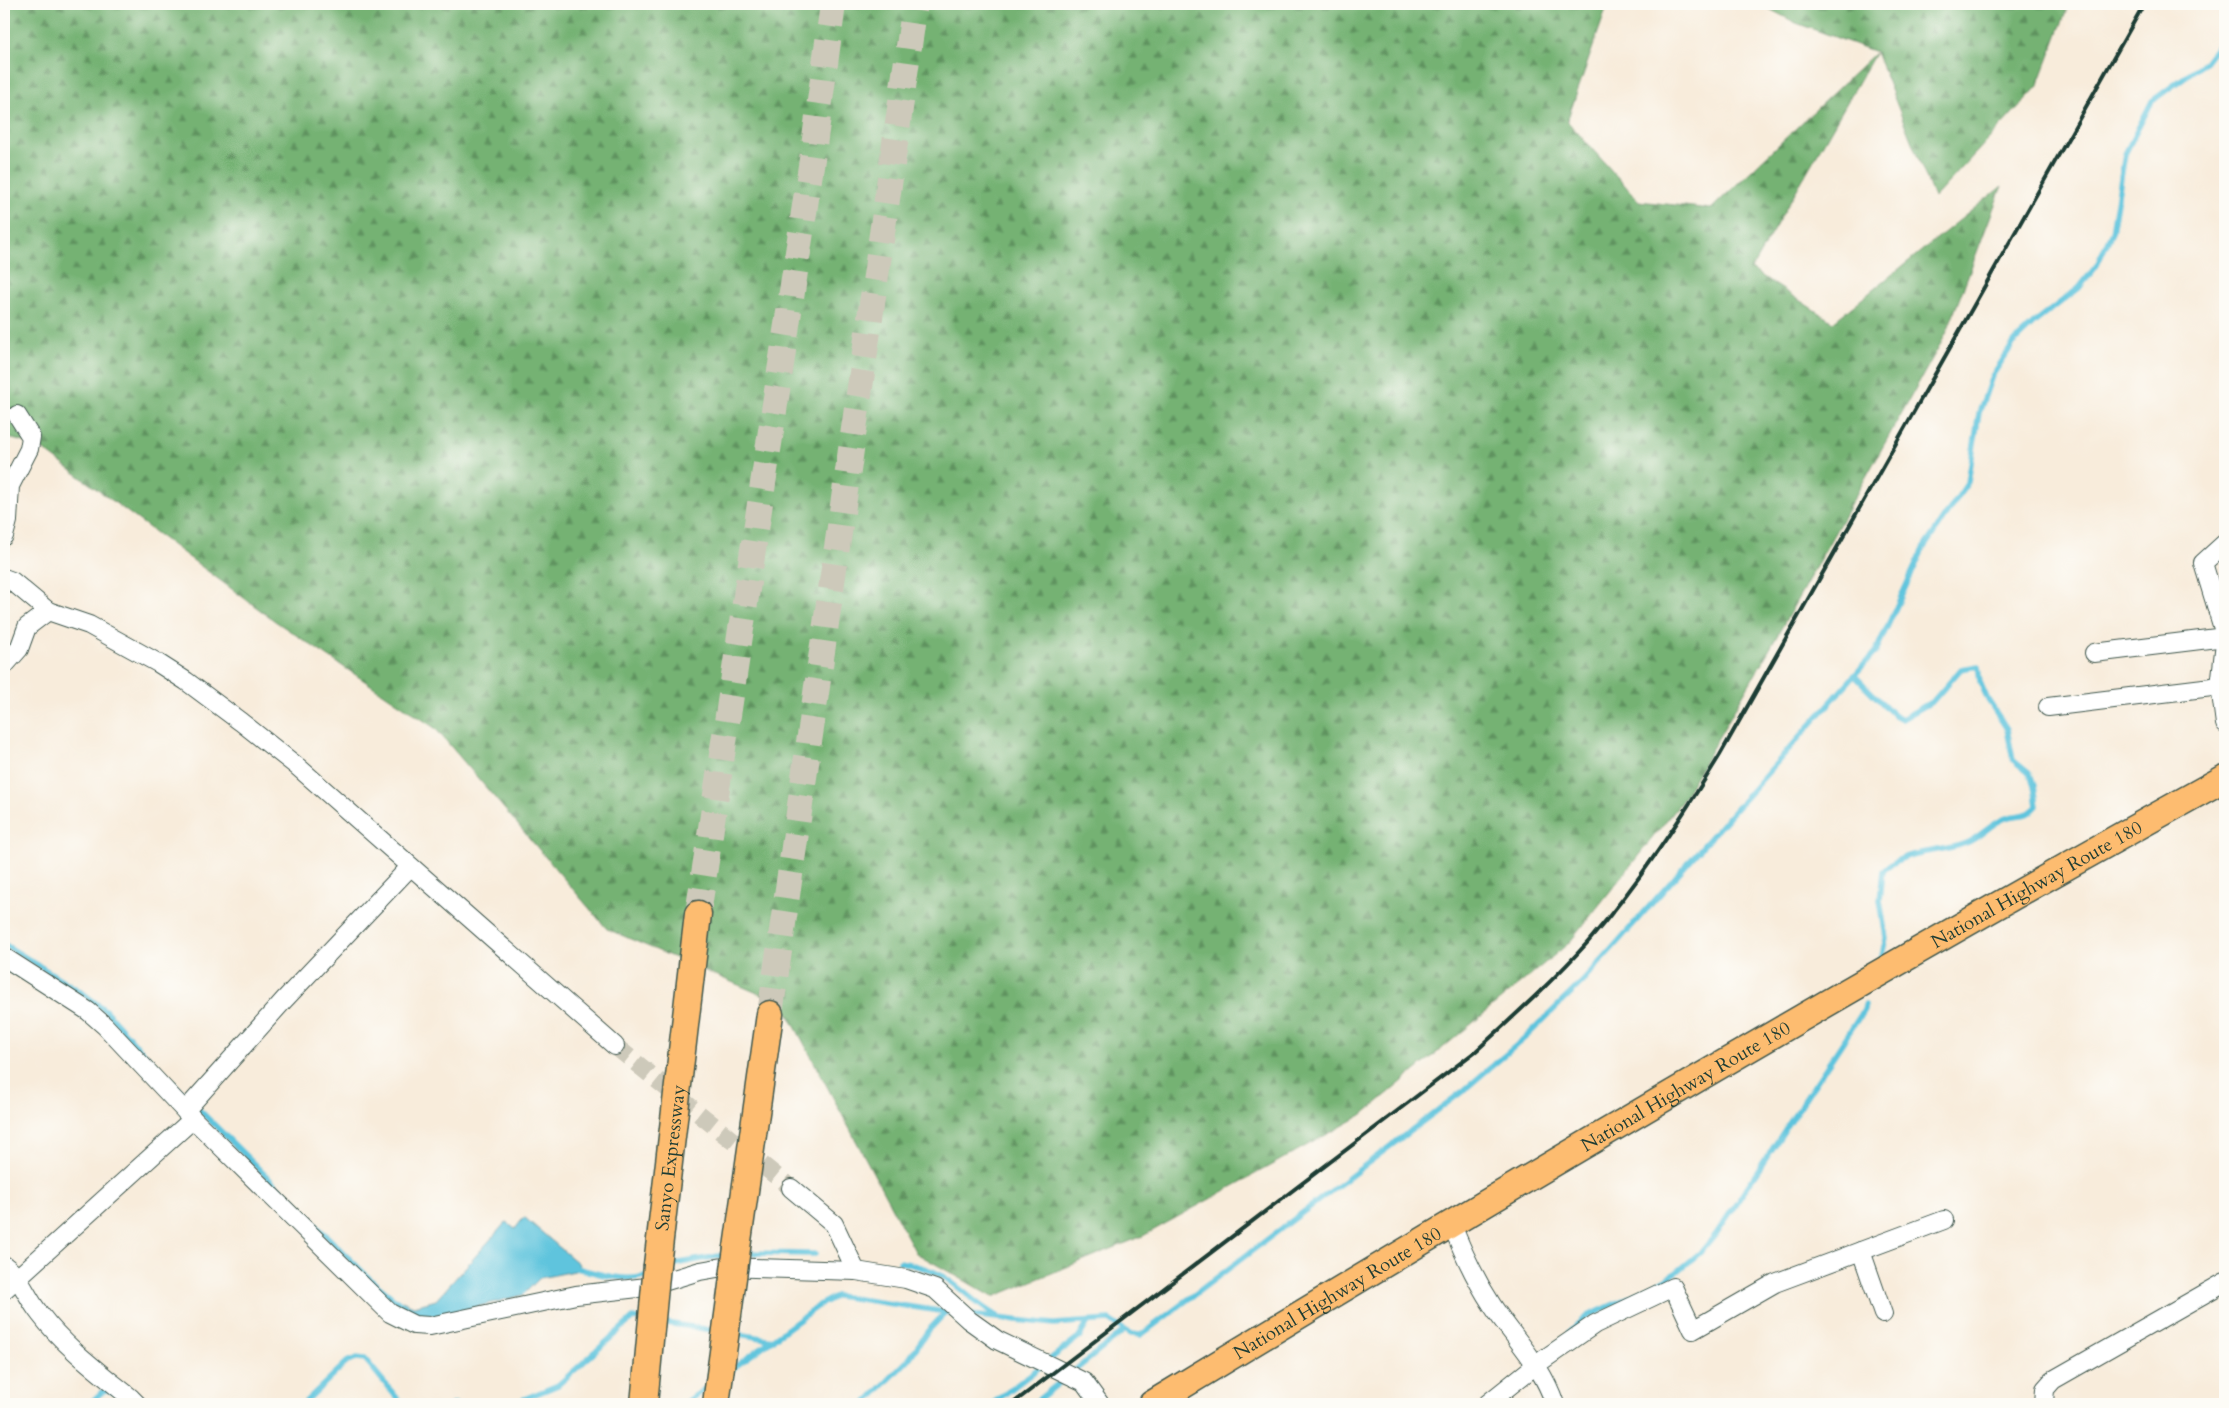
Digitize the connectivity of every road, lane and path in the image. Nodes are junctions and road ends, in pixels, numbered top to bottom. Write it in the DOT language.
graph roads {
  1 [pos="17,415"];
  2 [pos="4,536"];
  3 [pos="2225,543"];
  4 [pos="4,578"];
  5 [pos="48,611"];
  6 [pos="2225,636"];
  7 [pos="2225,642"];
  8 [pos="2094,654"];
  9 [pos="4,666"];
  10 [pos="2220,686"];
  11 [pos="2048,707"];
  12 [pos="2225,724"];
  13 [pos="2225,778"];
  14 [pos="410,867"];
  15 [pos="698,914"];
  16 [pos="4,957"];
  17 [pos="770,1014"];
  18 [pos="615,1046"];
  19 [pos="191,1108"];
  20 [pos="791,1188"];
  21 [pos="1944,1220"];
  22 [pos="1451,1222"];
  23 [pos="1861,1251"];
  24 [pos="4,1265"];
  25 [pos="856,1271"];
  26 [pos="18,1277"];
  27 [pos="2225,1282"];
  28 [pos="4,1290"];
  29 [pos="1883,1314"];
  30 [pos="1534,1360"];
  31 [pos="137,1404"];
  32 [pos="644,1404"];
  33 [pos="716,1404"];
  34 [pos="1100,1404"];
  35 [pos="1152,1404"];
  36 [pos="1487,1404"];
  37 [pos="1555,1404"];
  38 [pos="2044,1404"];
  1 -- 2 [label="street"];
  3 -- 6 [label="street"];
  4 -- 5 [label="street"];
  5 -- 9 [label="street"];
  5 -- 14 [label="street"];
  6 -- 8 [label="street"];
  7 -- 10 [label="street"];
  10 -- 11 [label="street"];
  10 -- 12 [label="street"];
  13 -- 22 [label="highway, National Highway Route 180"];
  14 -- 18 [label="street"];
  14 -- 19 [label="street"];
  15 -- 32 [label="highway, Sanyo Expressway, bridge"];
  16 -- 19 [label="street"];
  17 -- 33 [label="highway, bridge"];
  19 -- 25 [label="street"];
  19 -- 26 [label="street"];
  20 -- 25 [label="street"];
  21 -- 23 [label="street"];
  22 -- 30 [label="street"];
  22 -- 35 [label="highway, National Highway Route 180"];
  23 -- 29 [label="street"];
  23 -- 30 [label="street"];
  24 -- 26 [label="street"];
  25 -- 34 [label="street"];
  26 -- 28 [label="street"];
  26 -- 31 [label="street"];
  27 -- 38 [label="street"];
  30 -- 36 [label="street"];
  30 -- 37 [label="street"];
}
